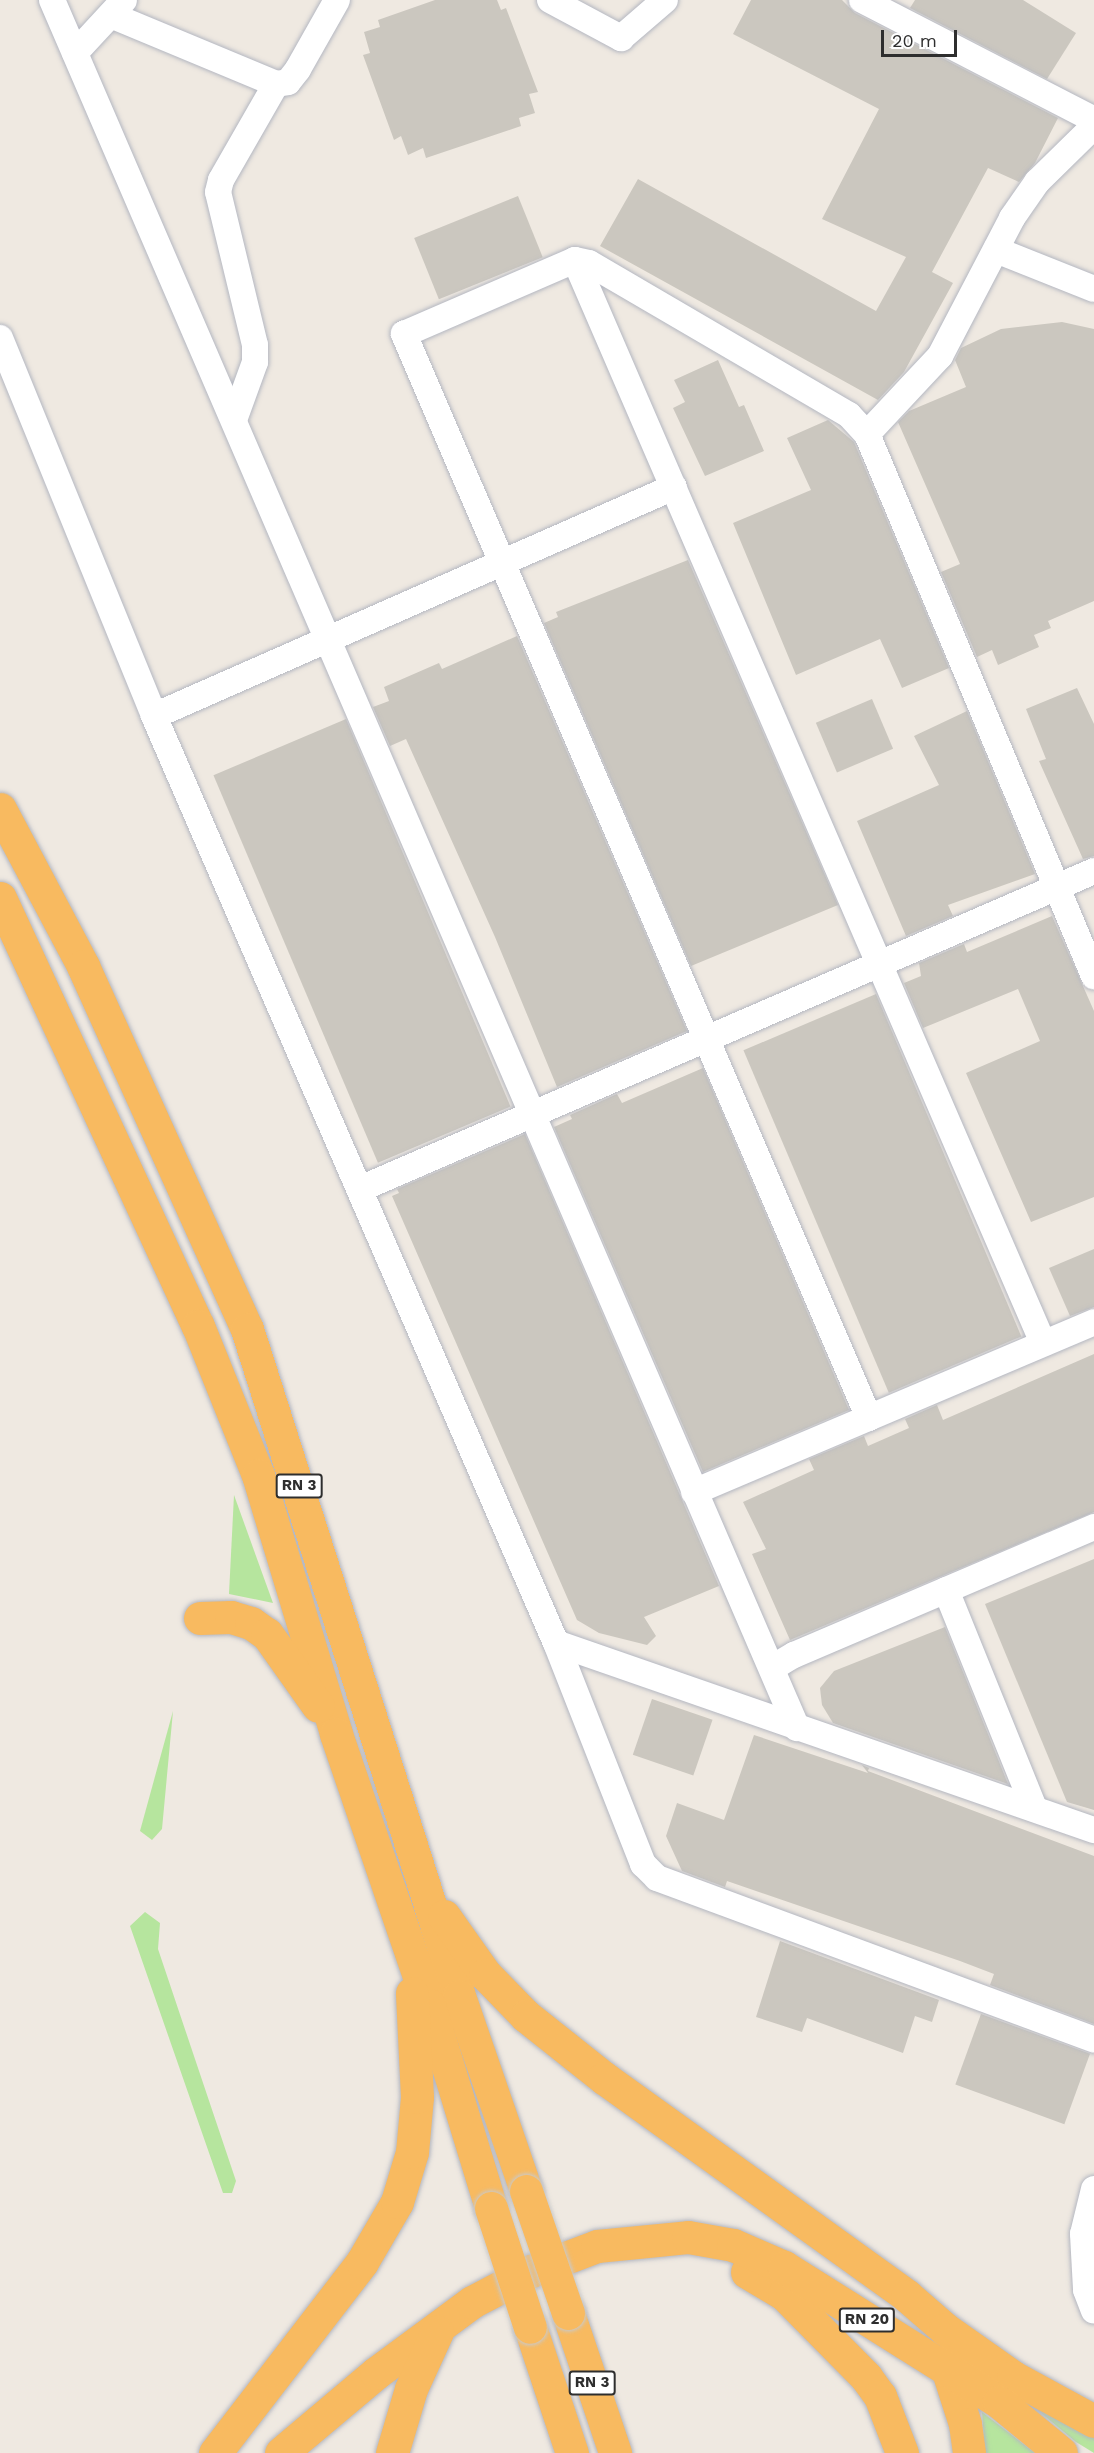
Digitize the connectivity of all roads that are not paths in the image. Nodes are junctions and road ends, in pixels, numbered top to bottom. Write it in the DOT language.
graph roads {
  1 [pos="52,0"];
  2 [pos="338,0"];
  3 [pos="550,0"];
  4 [pos="665,0"];
  5 [pos="862,0"];
  6 [pos="118,8"];
  7 [pos="75,54"];
  8 [pos="276,84"];
  9 [pos="1094,120"];
  10 [pos="1094,126"];
  11 [pos="996,250"];
  12 [pos="575,260"];
  13 [pos="1094,289"];
  14 [pos="0,338"];
  15 [pos="234,420"];
  16 [pos="867,434"];
  17 [pos="674,487"];
  18 [pos="503,563"];
  19 [pos="329,639"];
  20 [pos="154,716"];
  21 [pos="0,809"];
  22 [pos="1094,871"];
  23 [pos="1057,887"];
  24 [pos="0,898"];
  25 [pos="881,963"];
  26 [pos="1094,976"];
  27 [pos="709,1037"];
  28 [pos="532,1113"];
  29 [pos="360,1189"];
  30 [pos="1094,1322"];
  31 [pos="1043,1343"];
  32 [pos="869,1418"];
  33 [pos="694,1492"];
  34 [pos="1094,1527"];
  35 [pos="946,1590"];
  36 [pos="200,1617"];
  37 [pos="555,1643"];
  38 [pos="772,1668"];
  39 [pos="797,1728"];
  40 [pos="336,1734"];
  41 [pos="1034,1808"];
  42 [pos="1094,1830"];
  43 [pos="418,1866"];
  44 [pos="408,1946"];
  45 [pos="1094,2040"];
  46 [pos="1094,2189"];
  47 [pos="652,2240"];
  48 [pos="908,2296"];
  49 [pos="1094,2311"];
  50 [pos="440,2328"];
  51 [pos="949,2370"];
  52 [pos="347,2401"];
  53 [pos="1094,2421"];
  54 [pos="215,2453"];
  55 [pos="281,2453"];
  56 [pos="312,2453"];
  57 [pos="392,2453"];
  58 [pos="572,2453"];
  59 [pos="615,2453"];
  60 [pos="902,2453"];
  61 [pos="969,2453"];
  62 [pos="1061,2453"];
  1 -- 7 [label="street"];
  2 -- 8 [label="street"];
  3 -- 4 [label="street"];
  5 -- 9 [label="street"];
  6 -- 7 [label="street"];
  6 -- 8 [label="street"];
  7 -- 15 [label="street"];
  8 -- 15 [label="street"];
  10 -- 11 [label="street"];
  11 -- 13 [label="street"];
  11 -- 16 [label="street"];
  12 -- 16 [label="street"];
  12 -- 17 [label="street"];
  12 -- 18 [label="street"];
  14 -- 20 [label="street"];
  15 -- 19 [label="street"];
  16 -- 23 [label="street"];
  17 -- 18 [label="street"];
  17 -- 25 [label="street"];
  18 -- 19 [label="street"];
  18 -- 27 [label="street"];
  19 -- 20 [label="street"];
  19 -- 28 [label="street"];
  20 -- 29 [label="street"];
  21 -- 43 [label="highway, RN 3"];
  22 -- 23 [label="street"];
  23 -- 25 [label="street"];
  23 -- 26 [label="street"];
  24 -- 40 [label="highway, RN 3"];
  25 -- 27 [label="street"];
  25 -- 31 [label="street"];
  27 -- 28 [label="street"];
  27 -- 32 [label="street"];
  28 -- 29 [label="street"];
  28 -- 33 [label="street"];
  29 -- 37 [label="street"];
  30 -- 31 [label="street"];
  31 -- 32 [label="street"];
  32 -- 33 [label="street"];
  33 -- 38 [label="street"];
  34 -- 35 [label="street"];
  35 -- 38 [label="street"];
  35 -- 41 [label="street"];
  36 -- 40 [label="highway"];
  37 -- 39 [label="street"];
  37 -- 45 [label="street"];
  38 -- 39 [label="street"];
  39 -- 41 [label="street"];
  40 -- 44 [label="highway, RN 3"];
  41 -- 42 [label="street"];
  43 -- 48 [label="highway"];
  43 -- 59 [label="highway, RN 3, bridge"];
  44 -- 54 [label="highway"];
  44 -- 58 [label="highway, RN 3, bridge"];
  46 -- 49 [label="street"];
  47 -- 50 [label="highway"];
  47 -- 51 [label="highway, RN 20"];
  47 -- 60 [label="highway"];
  48 -- 51 [label="highway"];
  48 -- 53 [label="highway"];
  50 -- 52 [label="highway"];
  50 -- 57 [label="highway"];
  51 -- 61 [label="highway"];
  51 -- 62 [label="highway, RN 20"];
  52 -- 55 [label="highway"];
  52 -- 56 [label="highway"];
}
